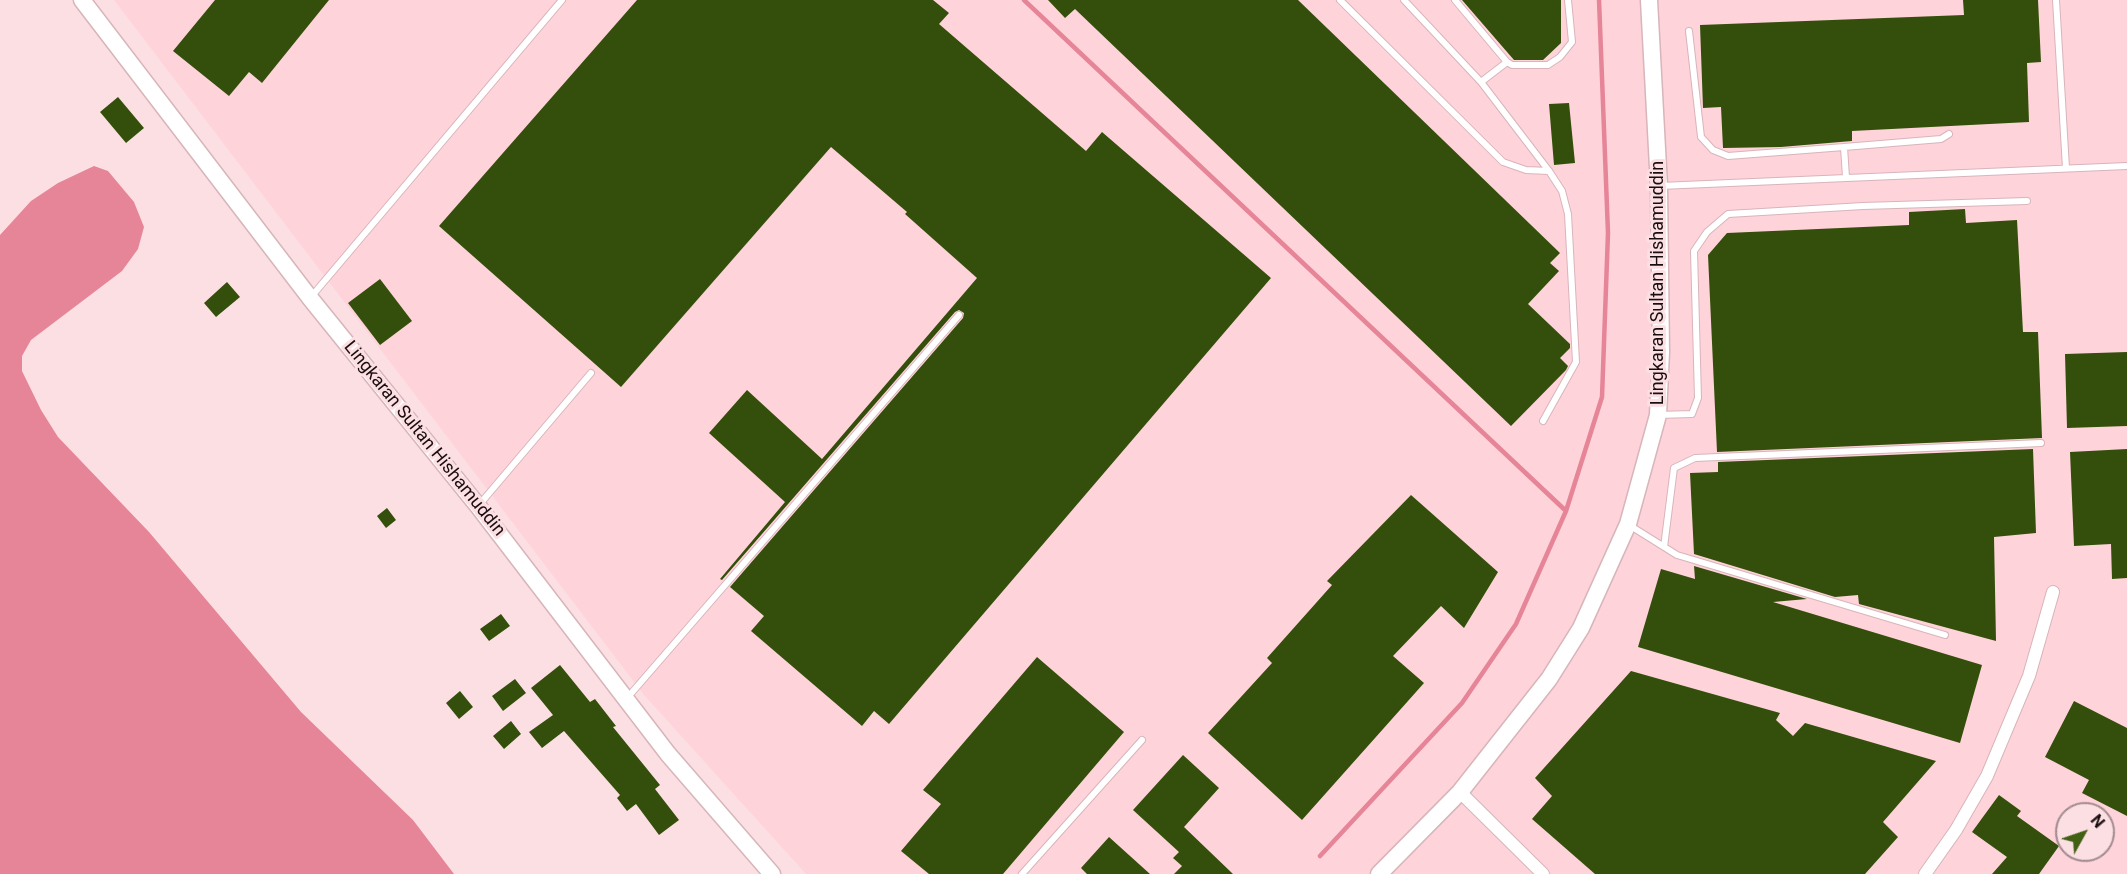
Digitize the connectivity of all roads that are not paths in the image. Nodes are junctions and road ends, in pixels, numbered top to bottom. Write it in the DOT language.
graph roads {
  1 [pos="82,0"];
  2 [pos="562,0"];
  3 [pos="1340,0"];
  4 [pos="1404,0"];
  5 [pos="1455,0"];
  6 [pos="1568,0"];
  7 [pos="1649,0"];
  8 [pos="2056,0"];
  9 [pos="1689,31"];
  10 [pos="1507,62"];
  11 [pos="1481,82"];
  12 [pos="1949,134"];
  13 [pos="1844,147"];
  14 [pos="2127,166"];
  15 [pos="2066,168"];
  16 [pos="1549,171"];
  17 [pos="1846,177"];
  18 [pos="1659,186"];
  19 [pos="2027,201"];
  20 [pos="310,298"];
  21 [pos="958,315"];
  22 [pos="591,373"];
  23 [pos="1658,415"];
  24 [pos="1543,421"];
  25 [pos="2041,443"];
  26 [pos="478,506"];
  27 [pos="1628,525"];
  28 [pos="1664,548"];
  29 [pos="2053,592"];
  30 [pos="1945,635"];
  31 [pos="625,700"];
  32 [pos="1142,740"];
  33 [pos="1460,792"];
  34 [pos="772,874"];
  35 [pos="1022,874"];
  36 [pos="1379,874"];
  37 [pos="1543,874"];
  38 [pos="1925,874"];
  1 -- 20 [label="street, Lingkaran Sultan Hishamuddin"];
  2 -- 20 [label="lane"];
  3 -- 16 [label="lane"];
  4 -- 11 [label="lane"];
  5 -- 10 [label="lane"];
  6 -- 10 [label="lane"];
  7 -- 18 [label="street, Lingkaran Sultan Hishamuddin"];
  8 -- 15 [label="lane"];
  9 -- 13 [label="lane"];
  10 -- 11 [label="lane"];
  11 -- 16 [label="lane"];
  12 -- 13 [label="lane"];
  13 -- 17 [label="lane"];
  14 -- 15 [label="lane"];
  15 -- 17 [label="lane"];
  16 -- 24 [label="lane"];
  17 -- 18 [label="lane"];
  18 -- 23 [label="street, Lingkaran Sultan Hishamuddin"];
  19 -- 23 [label="lane"];
  20 -- 26 [label="street, Lingkaran Sultan Hishamuddin"];
  21 -- 31 [label="lane"];
  22 -- 26 [label="lane"];
  23 -- 27 [label="street, Lingkaran Sultan Hishamuddin"];
  25 -- 28 [label="lane"];
  26 -- 31 [label="street, Lingkaran Sultan Hishamuddin"];
  27 -- 28 [label="lane"];
  27 -- 33 [label="street, Lingkaran Sultan Hishamuddin"];
  28 -- 30 [label="lane"];
  29 -- 38 [label="street"];
  31 -- 34 [label="street, Lingkaran Sultan Hishamuddin"];
  32 -- 35 [label="lane"];
  33 -- 36 [label="street, Lingkaran Sultan Hishamuddin"];
  33 -- 37 [label="street"];
}
